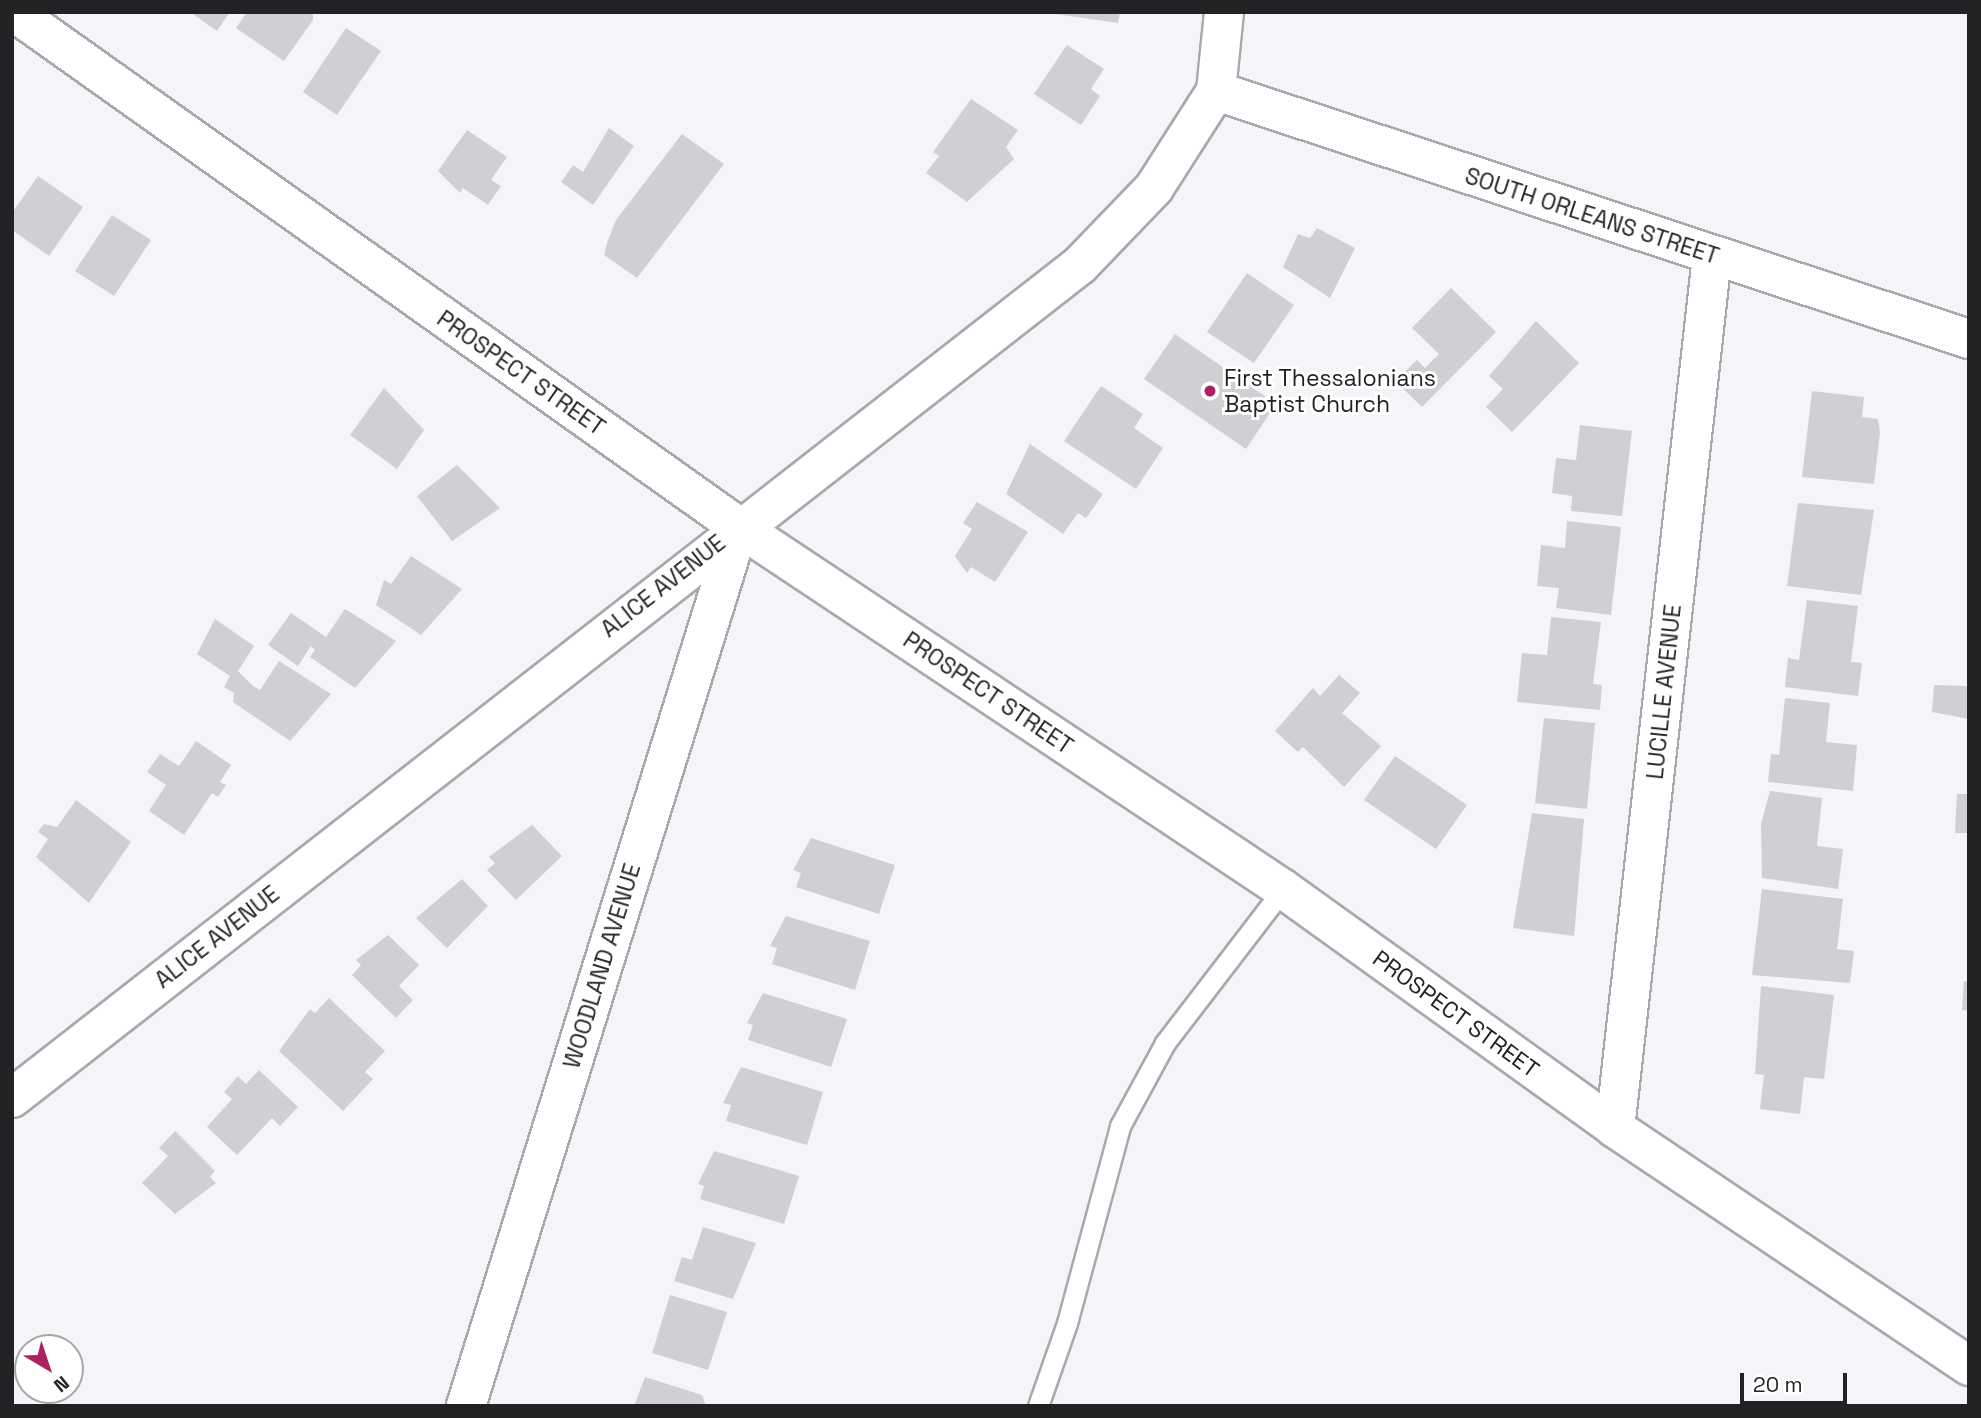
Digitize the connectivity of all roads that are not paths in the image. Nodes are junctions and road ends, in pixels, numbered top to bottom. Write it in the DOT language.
graph roads {
  1 [pos="14,12"];
  2 [pos="1224,12"];
  3 [pos="1216,91"];
  4 [pos="1712,256"];
  5 [pos="1969,339"];
  6 [pos="739,527"];
  7 [pos="1283,889"];
  8 [pos="12,1098"];
  9 [pos="1615,1128"];
  10 [pos="1969,1366"];
  11 [pos="466,1406"];
  12 [pos="1038,1406"];
  1 -- 6 [label="street, PROSPECT STREET"];
  2 -- 3 [label="street, ALICE AVENUE"];
  3 -- 4 [label="street, SOUTH ORLEANS STREET"];
  3 -- 6 [label="street, ALICE AVENUE"];
  4 -- 5 [label="street, SOUTH ORLEANS STREET"];
  4 -- 9 [label="street, LUCILLE AVENUE"];
  6 -- 7 [label="street, PROSPECT STREET"];
  6 -- 8 [label="street, ALICE AVENUE"];
  6 -- 11 [label="street, WOODLAND AVENUE"];
  7 -- 9 [label="street, PROSPECT STREET"];
  7 -- 12 [label="lane"];
  9 -- 10 [label="street, PROSPECT STREET"];
}
